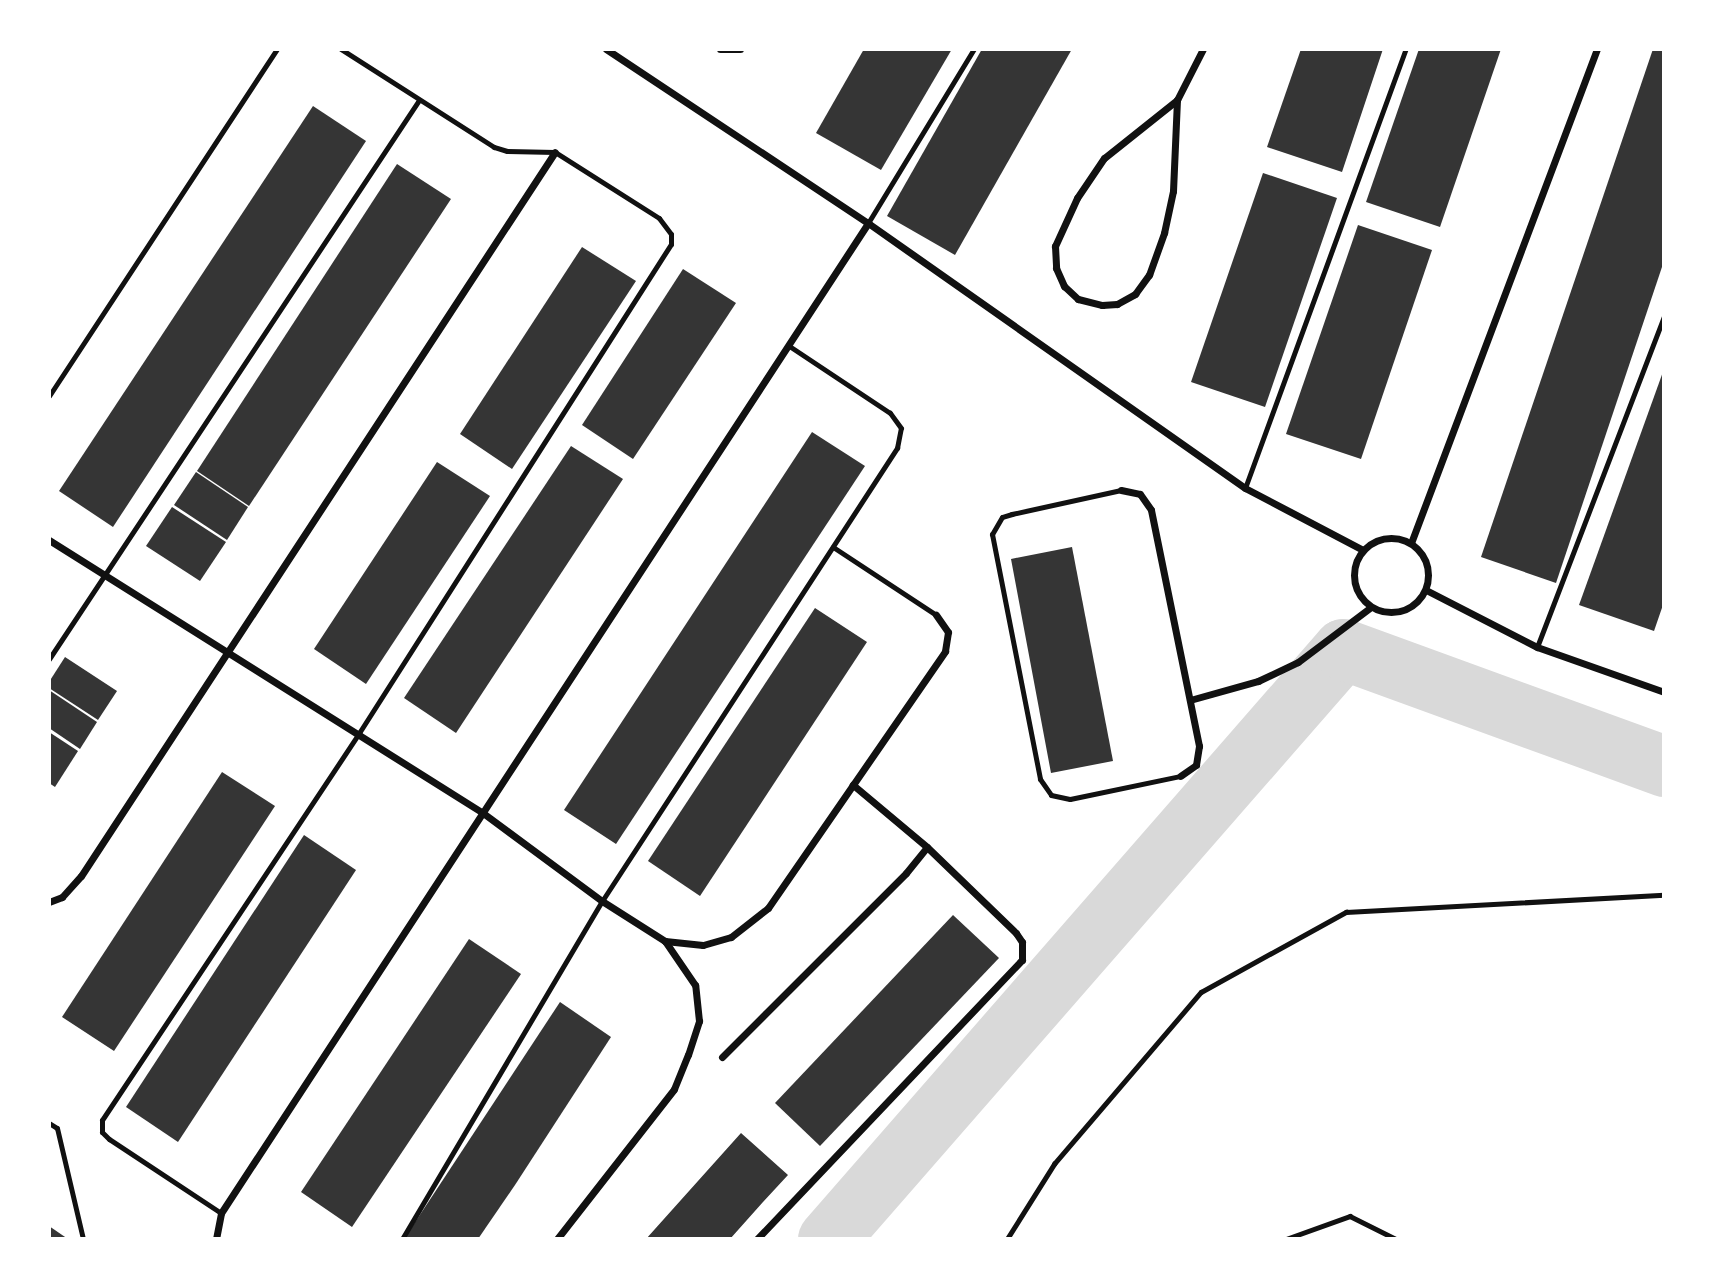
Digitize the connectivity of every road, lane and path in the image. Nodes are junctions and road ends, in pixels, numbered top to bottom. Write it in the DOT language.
graph roads {
  1 [pos="277,49"];
  2 [pos="341,49"];
  3 [pos="606,49"];
  4 [pos="720,49"];
  5 [pos="740,49"];
  6 [pos="974,49"];
  7 [pos="1203,49"];
  8 [pos="1406,49"];
  9 [pos="1597,49"];
  10 [pos="419,100"];
  11 [pos="1177,100"];
  12 [pos="555,152"];
  13 [pos="867,223"];
  14 [pos="1664,316"];
  15 [pos="789,346"];
  16 [pos="49,396"];
  17 [pos="1245,488"];
  18 [pos="1121,490"];
  19 [pos="49,540"];
  20 [pos="1411,544"];
  21 [pos="833,547"];
  22 [pos="1363,550"];
  23 [pos="103,577"];
  24 [pos="1426,590"];
  25 [pos="1371,607"];
  26 [pos="936,615"];
  27 [pos="1537,647"];
  28 [pos="227,651"];
  29 [pos="49,659"];
  30 [pos="1664,692"];
  31 [pos="1190,700"];
  32 [pos="359,733"];
  33 [pos="1180,776"];
  34 [pos="853,785"];
  35 [pos="483,813"];
  36 [pos="927,847"];
  37 [pos="1664,895"];
  38 [pos="602,901"];
  39 [pos="49,902"];
  40 [pos="665,941"];
  41 [pos="722,1057"];
  42 [pos="49,1123"];
  43 [pos="221,1213"];
  44 [pos="83,1239"];
  45 [pos="216,1239"];
  46 [pos="402,1239"];
  47 [pos="557,1239"];
  48 [pos="757,1239"];
  49 [pos="1007,1239"];
  50 [pos="1286,1239"];
  51 [pos="1396,1239"];
  1 -- 16 [label="lane"];
  2 -- 10 [label="lane"];
  3 -- 13 [label="street"];
  4 -- 5 [label="street"];
  6 -- 13 [label="lane"];
  7 -- 11 [label="street"];
  8 -- 17 [label="lane"];
  9 -- 20 [label="street"];
  10 -- 12 [label="lane"];
  10 -- 23 [label="lane"];
  11 -- 11 [label="street"];
  12 -- 28 [label="street"];
  12 -- 32 [label="lane"];
  13 -- 15 [label="street"];
  13 -- 17 [label="street"];
  14 -- 27 [label="lane"];
  15 -- 21 [label="lane"];
  15 -- 35 [label="street"];
  17 -- 22 [label="street"];
  18 -- 31 [label="street"];
  18 -- 33 [label="lane"];
  19 -- 23 [label="street"];
  20 -- 22 [label="street"];
  20 -- 24 [label="street"];
  21 -- 26 [label="lane"];
  21 -- 38 [label="lane"];
  22 -- 25 [label="street"];
  23 -- 28 [label="street"];
  23 -- 29 [label="lane"];
  24 -- 25 [label="street"];
  24 -- 27 [label="street"];
  25 -- 31 [label="street"];
  26 -- 34 [label="street"];
  27 -- 30 [label="street"];
  28 -- 32 [label="street"];
  28 -- 39 [label="street"];
  31 -- 33 [label="street"];
  32 -- 35 [label="street"];
  32 -- 43 [label="lane"];
  34 -- 36 [label="street"];
  34 -- 40 [label="street"];
  35 -- 38 [label="street"];
  35 -- 43 [label="street"];
  36 -- 41 [label="street"];
  36 -- 48 [label="street"];
  37 -- 49 [label="path"];
  38 -- 40 [label="street"];
  38 -- 46 [label="lane"];
  40 -- 47 [label="street"];
  42 -- 44 [label="lane"];
  43 -- 45 [label="street"];
  50 -- 51 [label="path"];
}
